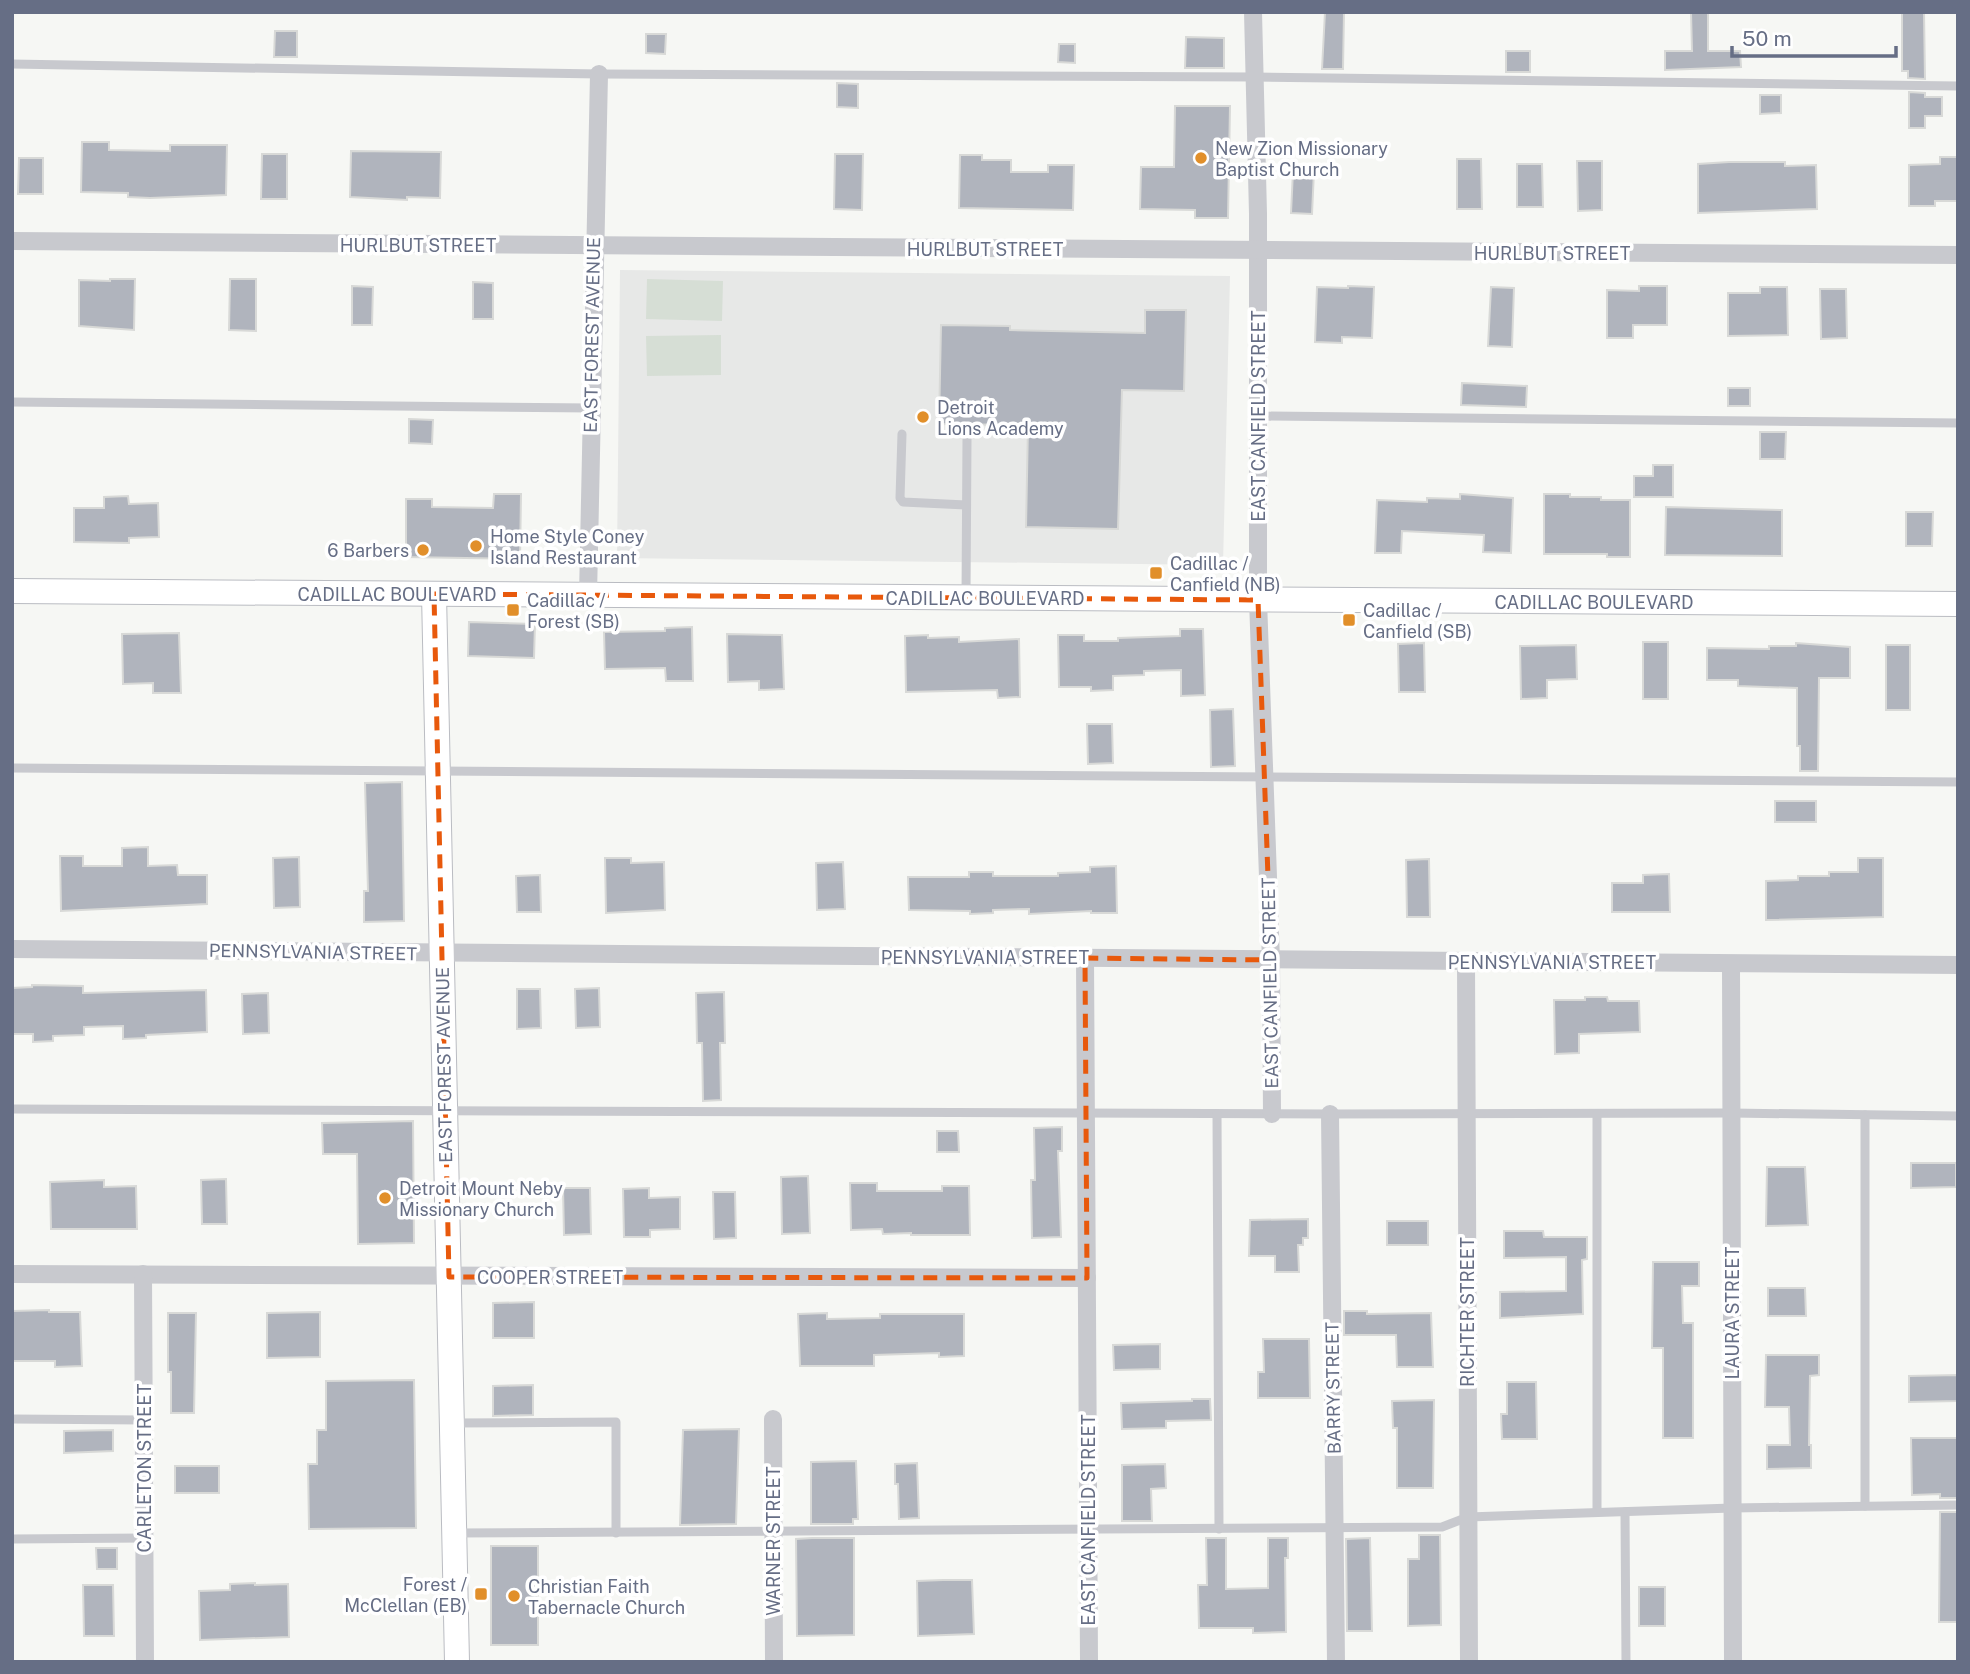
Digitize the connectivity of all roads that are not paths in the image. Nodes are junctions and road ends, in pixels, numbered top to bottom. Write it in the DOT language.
graph roads {
  1 [pos="1253,12"];
  2 [pos="12,64"];
  3 [pos="599,74"];
  4 [pos="1255,77"];
  5 [pos="1958,86"];
  6 [pos="12,242"];
  7 [pos="593,246"];
  8 [pos="1258,251"];
  9 [pos="1958,255"];
  10 [pos="12,402"];
  11 [pos="591,408"];
  12 [pos="1258,416"];
  13 [pos="1958,424"];
  14 [pos="902,434"];
  15 [pos="967,439"];
  16 [pos="966,505"];
  17 [pos="12,591"];
  18 [pos="434,594"];
  19 [pos="587,596"];
  20 [pos="966,598"];
  21 [pos="1258,600"];
  22 [pos="1958,604"];
  23 [pos="12,768"];
  24 [pos="438,770"];
  25 [pos="1264,778"];
  26 [pos="1958,782"];
  27 [pos="12,949"];
  28 [pos="442,953"];
  29 [pos="1086,958"];
  30 [pos="1271,960"];
  31 [pos="1466,962"];
  32 [pos="1731,964"];
  33 [pos="1958,965"];
  34 [pos="12,1109"];
  35 [pos="446,1111"];
  36 [pos="1466,1113"];
  37 [pos="1732,1113"];
  38 [pos="1086,1114"];
  39 [pos="1217,1114"];
  40 [pos="1272,1114"];
  41 [pos="1330,1114"];
  42 [pos="1597,1114"];
  43 [pos="1865,1115"];
  44 [pos="1958,1116"];
  45 [pos="12,1274"];
  46 [pos="143,1274"];
  47 [pos="449,1277"];
  48 [pos="1087,1278"];
  49 [pos="12,1419"];
  50 [pos="773,1419"];
  51 [pos="144,1420"];
  52 [pos="452,1423"];
  53 [pos="1958,1504"];
  54 [pos="1864,1506"];
  55 [pos="1732,1508"];
  56 [pos="1597,1512"];
  57 [pos="1625,1512"];
  58 [pos="1468,1517"];
  59 [pos="1335,1528"];
  60 [pos="1219,1529"];
  61 [pos="1087,1530"];
  62 [pos="773,1532"];
  63 [pos="454,1533"];
  64 [pos="616,1533"];
  65 [pos="144,1538"];
  66 [pos="12,1539"];
  67 [pos="145,1662"];
  68 [pos="457,1662"];
  69 [pos="774,1662"];
  70 [pos="1089,1662"];
  71 [pos="1336,1662"];
  72 [pos="1469,1662"];
  73 [pos="1626,1662"];
  74 [pos="1733,1662"];
  1 -- 4 [label="street, EAST CANFIELD STREET"];
  2 -- 3 [label="lane"];
  3 -- 4 [label="lane"];
  3 -- 7 [label="street, EAST FOREST AVENUE"];
  4 -- 5 [label="lane"];
  4 -- 8 [label="street, EAST CANFIELD STREET"];
  6 -- 7 [label="street, HURLBUT STREET"];
  7 -- 8 [label="street, HURLBUT STREET"];
  7 -- 11 [label="street, EAST FOREST AVENUE"];
  8 -- 9 [label="street, HURLBUT STREET"];
  8 -- 12 [label="street, EAST CANFIELD STREET"];
  10 -- 11 [label="lane"];
  11 -- 19 [label="street, EAST FOREST AVENUE"];
  12 -- 13 [label="lane"];
  12 -- 21 [label="street, EAST CANFIELD STREET"];
  14 -- 16 [label="lane"];
  15 -- 16 [label="lane"];
  16 -- 20 [label="lane"];
  17 -- 18 [label="street, CADILLAC BOULEVARD"];
  18 -- 19 [label="street, CADILLAC BOULEVARD"];
  18 -- 24 [label="street, EAST FOREST AVENUE"];
  19 -- 20 [label="street, CADILLAC BOULEVARD"];
  20 -- 21 [label="street, CADILLAC BOULEVARD"];
  21 -- 22 [label="street, CADILLAC BOULEVARD"];
  21 -- 25 [label="street, EAST CANFIELD STREET"];
  23 -- 24 [label="lane"];
  24 -- 25 [label="lane"];
  24 -- 28 [label="street, EAST FOREST AVENUE"];
  25 -- 26 [label="lane"];
  25 -- 30 [label="street, EAST CANFIELD STREET"];
  27 -- 28 [label="street, PENNSYLVANIA STREET"];
  28 -- 29 [label="street, PENNSYLVANIA STREET"];
  28 -- 35 [label="street, EAST FOREST AVENUE"];
  29 -- 30 [label="street, PENNSYLVANIA STREET"];
  29 -- 38 [label="street, EAST CANFIELD STREET"];
  30 -- 31 [label="street, PENNSYLVANIA STREET"];
  30 -- 40 [label="street, EAST CANFIELD STREET"];
  31 -- 32 [label="street, PENNSYLVANIA STREET"];
  31 -- 36 [label="street, RICHTER STREET"];
  32 -- 33 [label="street, PENNSYLVANIA STREET"];
  32 -- 37 [label="street, LAURA STREET"];
  34 -- 35 [label="lane"];
  35 -- 38 [label="lane"];
  35 -- 47 [label="street, EAST FOREST AVENUE"];
  36 -- 41 [label="lane"];
  36 -- 42 [label="lane"];
  36 -- 58 [label="street, RICHTER STREET"];
  37 -- 42 [label="lane"];
  37 -- 43 [label="lane"];
  37 -- 55 [label="street, LAURA STREET"];
  38 -- 39 [label="lane"];
  38 -- 48 [label="street, EAST CANFIELD STREET"];
  39 -- 40 [label="lane"];
  39 -- 60 [label="lane"];
  40 -- 41 [label="lane"];
  41 -- 59 [label="street, BARRY STREET"];
  42 -- 56 [label="lane"];
  43 -- 44 [label="lane"];
  43 -- 54 [label="lane"];
  45 -- 46 [label="street, COOPER STREET"];
  46 -- 47 [label="street, COOPER STREET"];
  46 -- 51 [label="street, CARLETON STREET"];
  47 -- 48 [label="street, COOPER STREET"];
  47 -- 52 [label="street, EAST FOREST AVENUE"];
  48 -- 61 [label="street, EAST CANFIELD STREET"];
  49 -- 51 [label="lane"];
  50 -- 62 [label="street, WARNER STREET"];
  51 -- 65 [label="street, CARLETON STREET"];
  52 -- 63 [label="street, EAST FOREST AVENUE"];
  52 -- 64 [label="lane"];
  53 -- 54 [label="lane"];
  54 -- 55 [label="lane"];
  55 -- 57 [label="lane"];
  55 -- 74 [label="street, LAURA STREET"];
  56 -- 57 [label="lane"];
  56 -- 58 [label="lane"];
  57 -- 73 [label="lane"];
  58 -- 59 [label="lane"];
  58 -- 72 [label="street, RICHTER STREET"];
  59 -- 60 [label="lane"];
  59 -- 71 [label="street, BARRY STREET"];
  60 -- 61 [label="lane"];
  61 -- 62 [label="lane"];
  61 -- 70 [label="street, EAST CANFIELD STREET"];
  62 -- 64 [label="lane"];
  62 -- 69 [label="street, WARNER STREET"];
  63 -- 64 [label="lane"];
  63 -- 68 [label="street, EAST FOREST AVENUE"];
  65 -- 66 [label="lane"];
  65 -- 67 [label="street, CARLETON STREET"];
}
